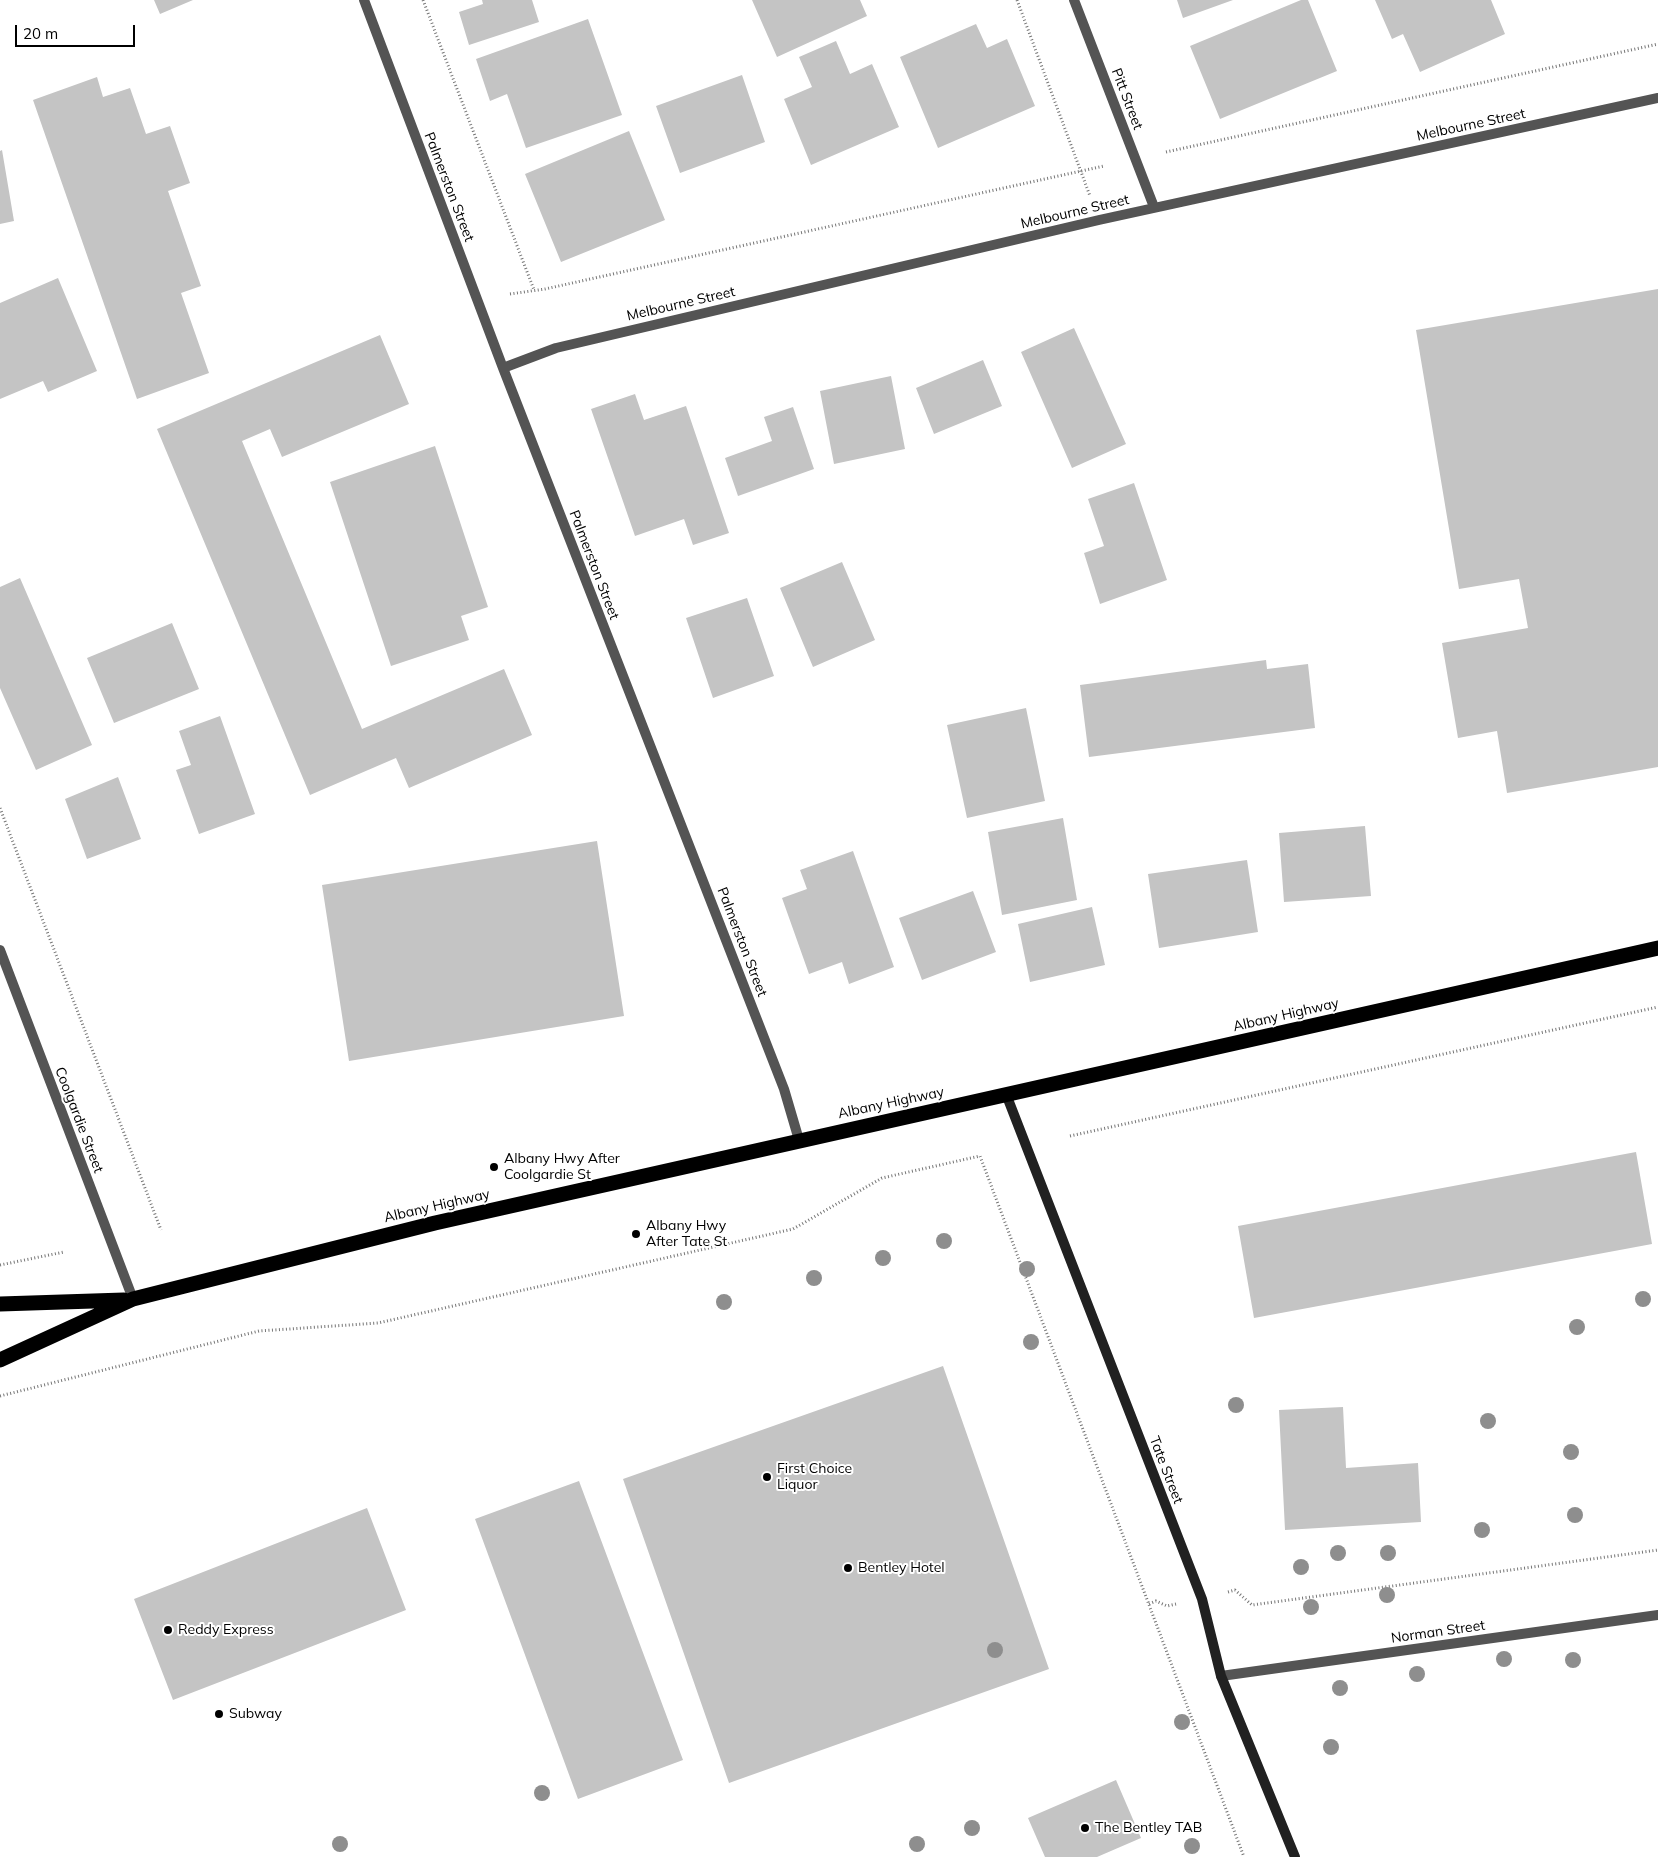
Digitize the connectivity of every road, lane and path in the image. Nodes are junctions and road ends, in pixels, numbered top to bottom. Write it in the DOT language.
graph roads {
  1 [pos="364,0"];
  2 [pos="423,0"];
  3 [pos="1017,0"];
  4 [pos="1074,0"];
  5 [pos="1658,44"];
  6 [pos="1658,98"];
  7 [pos="1166,152"];
  8 [pos="1104,166"];
  9 [pos="1081,171"];
  10 [pos="1154,207"];
  11 [pos="1099,220"];
  12 [pos="534,290"];
  13 [pos="510,294"];
  14 [pos="502,368"];
  15 [pos="0,808"];
  16 [pos="1658,948"];
  17 [pos="0,950"];
  18 [pos="1658,1007"];
  19 [pos="1006,1094"];
  20 [pos="1070,1136"];
  21 [pos="799,1140"];
  22 [pos="161,1230"];
  23 [pos="64,1252"];
  24 [pos="0,1265"];
  25 [pos="133,1299"];
  26 [pos="0,1304"];
  27 [pos="0,1360"];
  28 [pos="0,1396"];
  29 [pos="1658,1550"];
  30 [pos="1202,1599"];
  31 [pos="1149,1604"];
  32 [pos="1658,1615"];
  33 [pos="1221,1676"];
  34 [pos="1244,1857"];
  35 [pos="1295,1857"];
  1 -- 14 [label="street, Palmerston Street"];
  2 -- 12 [label="path"];
  3 -- 9 [label="path"];
  4 -- 10 [label="street, Pitt Street"];
  5 -- 7 [label="path"];
  6 -- 10 [label="street, Melbourne Street"];
  8 -- 9 [label="path"];
  9 -- 11 [label="path"];
  9 -- 12 [label="path"];
  10 -- 11 [label="street, Melbourne Street"];
  11 -- 14 [label="street, Melbourne Street"];
  12 -- 13 [label="path"];
  14 -- 21 [label="street, Palmerston Street"];
  15 -- 22 [label="path"];
  16 -- 19 [label="highway, Albany Highway"];
  17 -- 25 [label="street, Coolgardie Street"];
  18 -- 20 [label="path"];
  19 -- 21 [label="highway, Albany Highway"];
  19 -- 30 [label="street, Tate Street"];
  21 -- 25 [label="highway, Albany Highway"];
  23 -- 24 [label="path"];
  25 -- 26 [label="highway, Albany Highway"];
  25 -- 27 [label="highway, Albany Highway"];
  28 -- 31 [label="path"];
  29 -- 30 [label="path"];
  30 -- 31 [label="path"];
  30 -- 33 [label="street, Tate Street"];
  31 -- 34 [label="path"];
  32 -- 33 [label="street, Norman Street"];
  33 -- 35 [label="street, Tate Street"];
}
